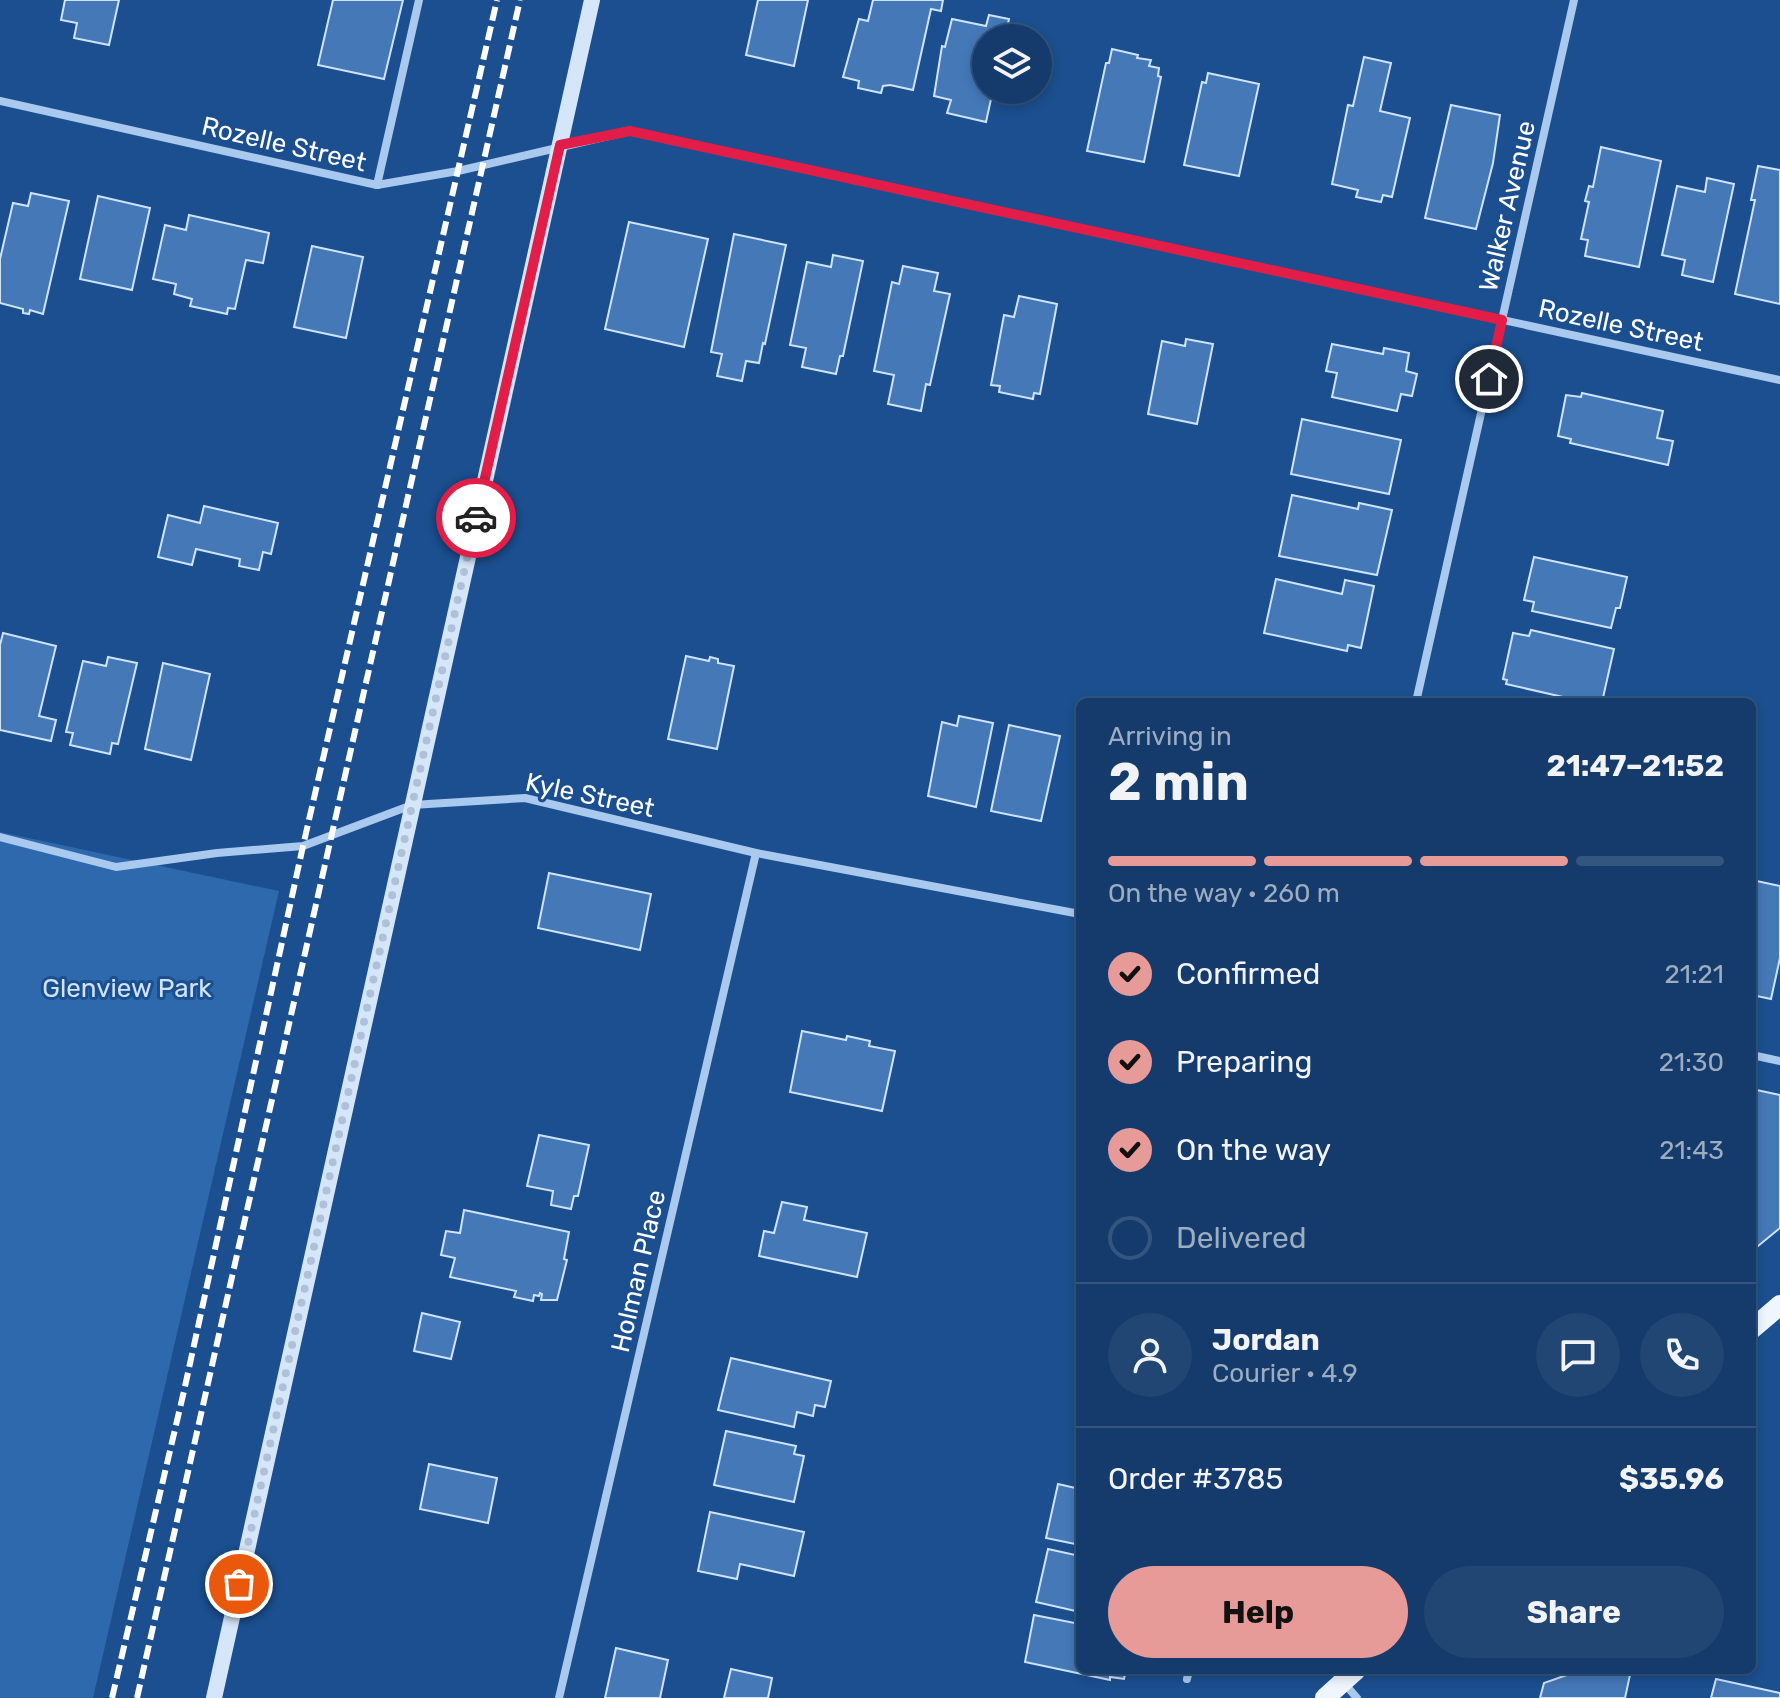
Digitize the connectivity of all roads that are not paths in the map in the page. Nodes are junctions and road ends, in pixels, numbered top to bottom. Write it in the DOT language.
graph roads {
  1 [pos="419,0"];
  2 [pos="592,0"];
  3 [pos="1574,0"];
  4 [pos="0,101"];
  5 [pos="560,145"];
  6 [pos="377,185"];
  7 [pos="1502,320"];
  8 [pos="1780,380"];
  9 [pos="1417,698"];
  10 [pos="412,805"];
  11 [pos="0,837"];
  12 [pos="756,853"];
  13 [pos="1076,913"];
  14 [pos="1756,1056"];
  15 [pos="1780,1061"];
  16 [pos="1780,1305"];
  17 [pos="1756,1326"];
  18 [pos="1350,1676"];
  19 [pos="214,1698"];
  20 [pos="559,1698"];
  21 [pos="1325,1698"];
  22 [pos="1357,1698"];
  1 -- 6 [label="street"];
  2 -- 5 [label="main road"];
  3 -- 7 [label="street, Walker Avenue"];
  4 -- 6 [label="street, Rozelle Street"];
  5 -- 6 [label="street, Rozelle Street"];
  5 -- 7 [label="street, Rozelle Street"];
  5 -- 10 [label="main road"];
  7 -- 8 [label="street, Rozelle Street"];
  7 -- 9 [label="street, Walker Avenue"];
  10 -- 11 [label="street, Kyle Street"];
  10 -- 12 [label="street, Kyle Street"];
  10 -- 19 [label="main road"];
  12 -- 13 [label="street, Kyle Street"];
  12 -- 20 [label="street, Holman Place"];
  14 -- 15 [label="street"];
  16 -- 17 [label="main road"];
  18 -- 21 [label="main road"];
  18 -- 22 [label="street"];
}
